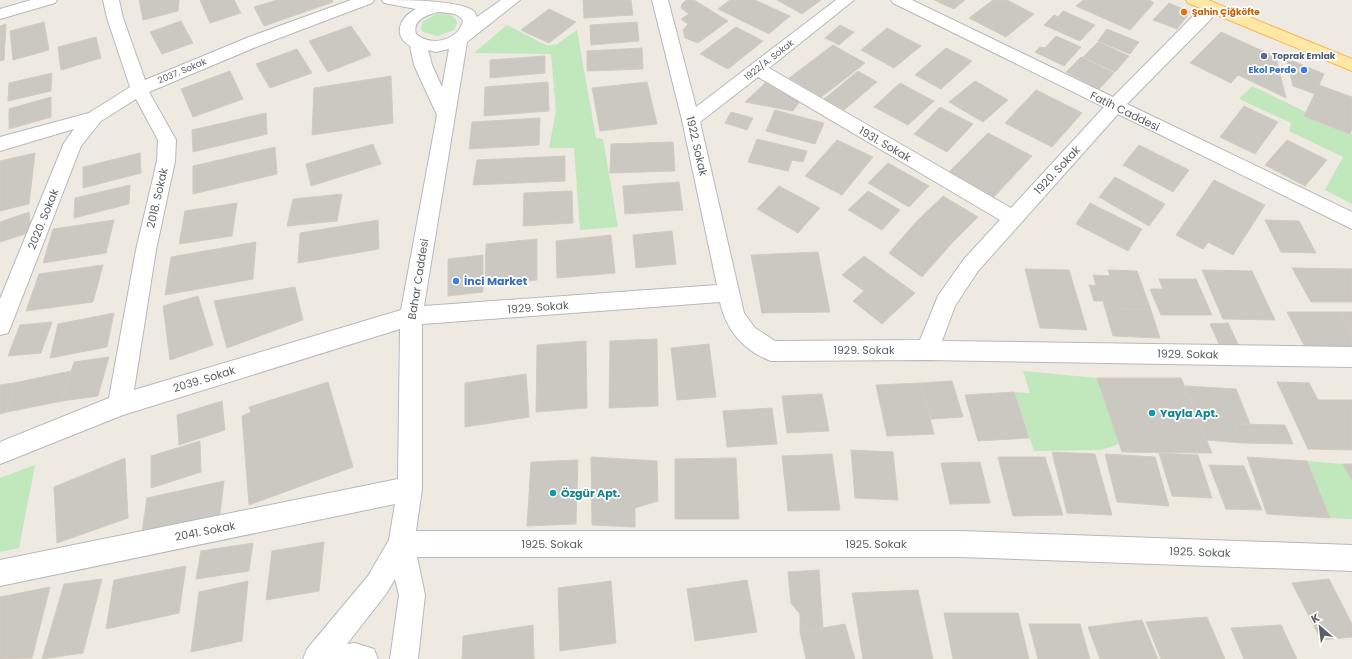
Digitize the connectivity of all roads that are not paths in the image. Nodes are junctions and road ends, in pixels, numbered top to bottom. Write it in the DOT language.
graph roads {
  1 [pos="49,0"];
  2 [pos="111,0"];
  3 [pos="366,0"];
  4 [pos="476,0"];
  5 [pos="512,0"];
  6 [pos="660,0"];
  7 [pos="846,0"];
  8 [pos="899,0"];
  9 [pos="1210,2"];
  10 [pos="443,7"];
  11 [pos="388,8"];
  12 [pos="0,14"];
  13 [pos="463,37"];
  14 [pos="412,38"];
  15 [pos="1352,51"];
  16 [pos="1352,65"];
  17 [pos="757,69"];
  18 [pos="139,89"];
  19 [pos="1115,106"];
  20 [pos="445,113"];
  21 [pos="94,117"];
  22 [pos="691,120"];
  23 [pos="0,144"];
  24 [pos="1013,218"];
  25 [pos="1352,221"];
  26 [pos="730,293"];
  27 [pos="411,316"];
  28 [pos="0,326"];
  29 [pos="927,350"];
  30 [pos="1352,357"];
  31 [pos="120,405"];
  32 [pos="0,453"];
  33 [pos="410,489"];
  34 [pos="400,544"];
  35 [pos="1352,558"];
  36 [pos="0,572"];
  37 [pos="316,659"];
  38 [pos="338,659"];
  39 [pos="364,659"];
  40 [pos="404,659"];
  1 -- 12 [label="street"];
  2 -- 18 [label="street, 2018. Sokak"];
  3 -- 18 [label="street, 2037. Sokak"];
  4 -- 10 [label="street"];
  5 -- 13 [label="street"];
  6 -- 22 [label="street, 1922. Sokak"];
  7 -- 17 [label="street, 1922/A. Sokak"];
  8 -- 19 [label="street, Fatih Caddesi"];
  9 -- 15 [label="main road"];
  9 -- 16 [label="main road"];
  9 -- 19 [label="street, 1920. Sokak"];
  10 -- 11 [label="street"];
  10 -- 13 [label="street"];
  10 -- 14 [label="street"];
  11 -- 14 [label="street"];
  13 -- 14 [label="street"];
  13 -- 20 [label="street, Bahar Caddesi"];
  14 -- 20 [label="street"];
  17 -- 22 [label="street, 1922/A. Sokak"];
  17 -- 24 [label="street, 1931. Sokak"];
  18 -- 21 [label="street, 2037. Sokak"];
  18 -- 31 [label="street, 2018. Sokak"];
  19 -- 24 [label="street, 1920. Sokak"];
  19 -- 25 [label="street, Fatih Caddesi"];
  20 -- 27 [label="street, Bahar Caddesi"];
  21 -- 23 [label="street, 2037. Sokak"];
  21 -- 28 [label="street, 2020. Sokak"];
  22 -- 26 [label="street, 1922. Sokak"];
  24 -- 29 [label="street, 1920. Sokak"];
  26 -- 27 [label="street, 1929. Sokak"];
  26 -- 29 [label="street, 1929. Sokak"];
  27 -- 31 [label="street, 2039. Sokak"];
  27 -- 33 [label="street, Bahar Caddesi"];
  29 -- 30 [label="street, 1929. Sokak"];
  31 -- 32 [label="street, 2039. Sokak"];
  33 -- 34 [label="street, Bahar Caddesi"];
  33 -- 36 [label="street, 2041. Sokak"];
  34 -- 35 [label="street, 1925. Sokak"];
  34 -- 37 [label="street, Bahar Caddesi"];
  34 -- 40 [label="street, Bahar Caddesi"];
  38 -- 39 [label="street"];
}
